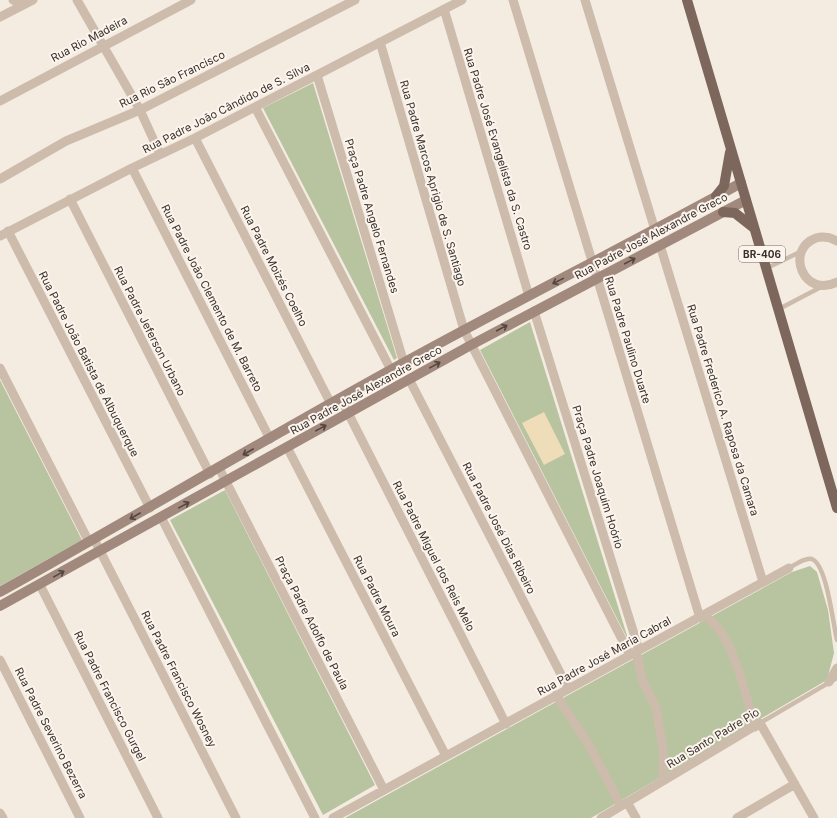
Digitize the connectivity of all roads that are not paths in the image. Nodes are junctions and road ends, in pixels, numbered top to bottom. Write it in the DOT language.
graph roads {
  1 [pos="14,0"];
  2 [pos="33,0"];
  3 [pos="77,0"];
  4 [pos="191,0"];
  5 [pos="355,0"];
  6 [pos="462,0"];
  7 [pos="513,0"];
  8 [pos="585,0"];
  9 [pos="687,0"];
  10 [pos="23,5"];
  11 [pos="444,9"];
  12 [pos="0,17"];
  13 [pos="380,42"];
  14 [pos="102,46"];
  15 [pos="317,75"];
  16 [pos="0,101"];
  17 [pos="255,107"];
  18 [pos="140,110"];
  19 [pos="195,138"];
  20 [pos="730,148"];
  21 [pos="160,154"];
  22 [pos="132,168"];
  23 [pos="0,178"];
  24 [pos="740,182"];
  25 [pos="716,196"];
  26 [pos="70,199"];
  27 [pos="746,200"];
  28 [pos="723,212"];
  29 [pos="755,229"];
  30 [pos="655,230"];
  31 [pos="4,233"];
  32 [pos="837,240"];
  33 [pos="660,245"];
  34 [pos="802,251"];
  35 [pos="593,264"];
  36 [pos="767,268"];
  37 [pos="597,278"];
  38 [pos="837,282"];
  39 [pos="823,286"];
  40 [pos="529,296"];
  41 [pos="779,309"];
  42 [pos="534,311"];
  43 [pos="464,330"];
  44 [pos="471,345"];
  45 [pos="404,363"];
  46 [pos="0,368"];
  47 [pos="391,370"];
  48 [pos="409,379"];
  49 [pos="341,399"];
  50 [pos="331,404"];
  51 [pos="349,413"];
  52 [pos="270,439"];
  53 [pos="287,447"];
  54 [pos="214,471"];
  55 [pos="226,481"];
  56 [pos="150,508"];
  57 [pos="837,508"];
  58 [pos="161,517"];
  59 [pos="92,541"];
  60 [pos="100,551"];
  61 [pos="789,568"];
  62 [pos="763,582"];
  63 [pos="40,585"];
  64 [pos="0,592"];
  65 [pos="0,606"];
  66 [pos="701,616"];
  67 [pos="837,640"];
  68 [pos="635,652"];
  69 [pos="0,660"];
  70 [pos="837,668"];
  71 [pos="833,680"];
  72 [pos="568,688"];
  73 [pos="556,695"];
  74 [pos="506,724"];
  75 [pos="758,725"];
  76 [pos="446,756"];
  77 [pos="663,781"];
  78 [pos="795,784"];
  79 [pos="384,790"];
  80 [pos="624,804"];
  81 [pos="0,813"];
  82 [pos="3,818"];
  83 [pos="80,818"];
  84 [pos="158,818"];
  85 [pos="236,818"];
  86 [pos="315,818"];
  87 [pos="334,818"];
  88 [pos="601,818"];
  89 [pos="636,818"];
  90 [pos="737,818"];
  91 [pos="814,818"];
  1 -- 10 [label="street"];
  2 -- 10 [label="street"];
  3 -- 14 [label="street"];
  4 -- 14 [label="street, Rua Rio Madeira"];
  5 -- 18 [label="street, Rua Rio São Francisco"];
  6 -- 11 [label="street, Rua Padre João Cândido de S. Silva"];
  7 -- 35 [label="street, Rua Padre Paulino Duarte"];
  8 -- 30 [label="street"];
  9 -- 20 [label="main road, BR-406"];
  10 -- 12 [label="street"];
  11 -- 13 [label="street, Rua Padre João Cândido de S. Silva"];
  11 -- 40 [label="street, Rua Padre José Evangelista da S. Castro"];
  13 -- 15 [label="street, Rua Padre João Cândido de S. Silva"];
  13 -- 43 [label="street, Rua Padre Marcos Aprigio de S. Santiago"];
  14 -- 16 [label="street, Rua Rio Madeira"];
  14 -- 18 [label="street"];
  15 -- 17 [label="street, Rua Padre João Cândido de S. Silva"];
  15 -- 45 [label="street, Praça Padre Angelo Fernandes"];
  17 -- 19 [label="street, Rua Padre João Cândido de S. Silva"];
  17 -- 47 [label="street"];
  18 -- 21 [label="street"];
  18 -- 23 [label="street, Rua Rio São Francisco"];
  19 -- 21 [label="street, Rua Padre João Cândido de S. Silva"];
  19 -- 50 [label="street, Rua Padre Moizés Coelho"];
  20 -- 24 [label="main road, BR-406"];
  20 -- 25 [label="main road"];
  21 -- 22 [label="street, Rua Padre João Cândido de S. Silva"];
  22 -- 26 [label="street, Rua Padre João Cândido de S. Silva"];
  22 -- 52 [label="street, Rua Padre João Clemento de M. Barreto"];
  24 -- 25 [label="street, Rua Padre José Alexandre Greco"];
  24 -- 27 [label="main road, BR-406"];
  25 -- 30 [label="street, Rua Padre José Alexandre Greco"];
  26 -- 31 [label="street, Rua Padre João Cândido de S. Silva"];
  26 -- 54 [label="street, Rua Padre Jeferson Urbano"];
  27 -- 28 [label="street, Rua Padre José Alexandre Greco"];
  27 -- 29 [label="main road, BR-406"];
  28 -- 29 [label="main road"];
  28 -- 33 [label="street, Rua Padre José Alexandre Greco"];
  29 -- 36 [label="main road, BR-406"];
  30 -- 35 [label="street, Rua Padre José Alexandre Greco"];
  31 -- 56 [label="street, Rua Padre João Batista de Albuquerque"];
  32 -- 34 [label="street"];
  37 -- 33 [label="street, Rua Padre José Alexandre Greco, one-way"];
  33 -- 62 [label="street, Rua Padre Frederico A. Raposa da Camara"];
  34 -- 36 [label="lane"];
  34 -- 39 [label="street"];
  35 -- 37 [label="street, Rua Padre Paulino Duarte"];
  35 -- 40 [label="street, Rua Padre José Alexandre Greco, one-way"];
  36 -- 41 [label="main road, BR-406"];
  37 -- 42 [label="street, Rua Padre José Alexandre Greco"];
  37 -- 66 [label="street, Rua Padre Paulino Duarte"];
  38 -- 39 [label="street"];
  39 -- 41 [label="lane"];
  40 -- 43 [label="street, Rua Padre José Alexandre Greco"];
  41 -- 57 [label="main road, BR-406"];
  44 -- 42 [label="street, Rua Padre José Alexandre Greco, one-way"];
  42 -- 68 [label="street, Praça Padre Joaquim Hoório"];
  43 -- 44 [label="street, Rua Padre Marcos Aprigio de S. Santiago"];
  43 -- 45 [label="street, Rua Padre José Alexandre Greco"];
  48 -- 44 [label="street, Rua Padre José Alexandre Greco, one-way"];
  44 -- 68 [label="street"];
  45 -- 47 [label="street, Rua Padre José Alexandre Greco"];
  46 -- 59 [label="street, Rua Padre Francisco Wosney"];
  47 -- 49 [label="street, Rua Padre José Alexandre Greco"];
  48 -- 51 [label="street, Rua Padre José Alexandre Greco"];
  48 -- 72 [label="street, Rua Padre José Dias Ribeiro"];
  49 -- 50 [label="street, Rua Padre José Alexandre Greco"];
  49 -- 51 [label="street, Rua Padre Miguel dos Reis Melo"];
  50 -- 52 [label="street, Rua Padre José Alexandre Greco"];
  53 -- 51 [label="street, Rua Padre José Alexandre Greco, one-way"];
  51 -- 74 [label="street, Rua Padre Miguel dos Reis Melo"];
  52 -- 54 [label="street, Rua Padre José Alexandre Greco, one-way"];
  53 -- 55 [label="street, Rua Padre José Alexandre Greco"];
  53 -- 76 [label="street, Rua Padre Moura"];
  54 -- 55 [label="street, Praça Padre Adolfo de Paula"];
  54 -- 56 [label="street, Rua Padre José Alexandre Greco"];
  58 -- 55 [label="street, Rua Padre José Alexandre Greco, one-way"];
  55 -- 79 [label="street, Praça Padre Adolfo de Paula"];
  56 -- 59 [label="street, Rua Padre José Alexandre Greco, one-way"];
  58 -- 60 [label="street, Rua Padre José Alexandre Greco"];
  58 -- 86 [label="street"];
  59 -- 60 [label="street, Rua Padre Francisco Wosney"];
  59 -- 64 [label="street, Rua Padre José Alexandre Greco"];
  63 -- 60 [label="street, Rua Padre José Alexandre Greco, one-way"];
  60 -- 85 [label="street, Rua Padre Francisco Wosney"];
  61 -- 62 [label="street, Rua Padre José Maria Cabral"];
  61 -- 67 [label="lane, Rua Padre José Maria Cabral"];
  62 -- 66 [label="street, Rua Padre José Maria Cabral"];
  63 -- 65 [label="street, Rua Padre José Alexandre Greco"];
  63 -- 84 [label="street, Rua Padre Francisco Gurgel"];
  66 -- 68 [label="street, Rua Padre José Maria Cabral"];
  66 -- 75 [label="street"];
  68 -- 72 [label="street, Rua Padre José Maria Cabral"];
  68 -- 77 [label="street"];
  69 -- 83 [label="street, Rua Padre Severino Bezerra"];
  70 -- 71 [label="street"];
  71 -- 75 [label="lane, Rua Santo Padre Pio"];
  72 -- 73 [label="street, Rua Padre José Maria Cabral"];
  73 -- 74 [label="street, Rua Padre José Maria Cabral"];
  73 -- 80 [label="street"];
  74 -- 76 [label="street, Rua Padre José Maria Cabral"];
  75 -- 77 [label="street, Rua Santo Padre Pio"];
  75 -- 78 [label="street"];
  76 -- 79 [label="street, Rua Padre José Maria Cabral"];
  77 -- 80 [label="street, Rua Santo Padre Pio"];
  78 -- 90 [label="street"];
  78 -- 91 [label="street"];
  79 -- 87 [label="street, Rua Padre José Maria Cabral"];
  80 -- 88 [label="street, Rua Santo Padre Pio"];
  80 -- 89 [label="street"];
  81 -- 82 [label="street"];
}
